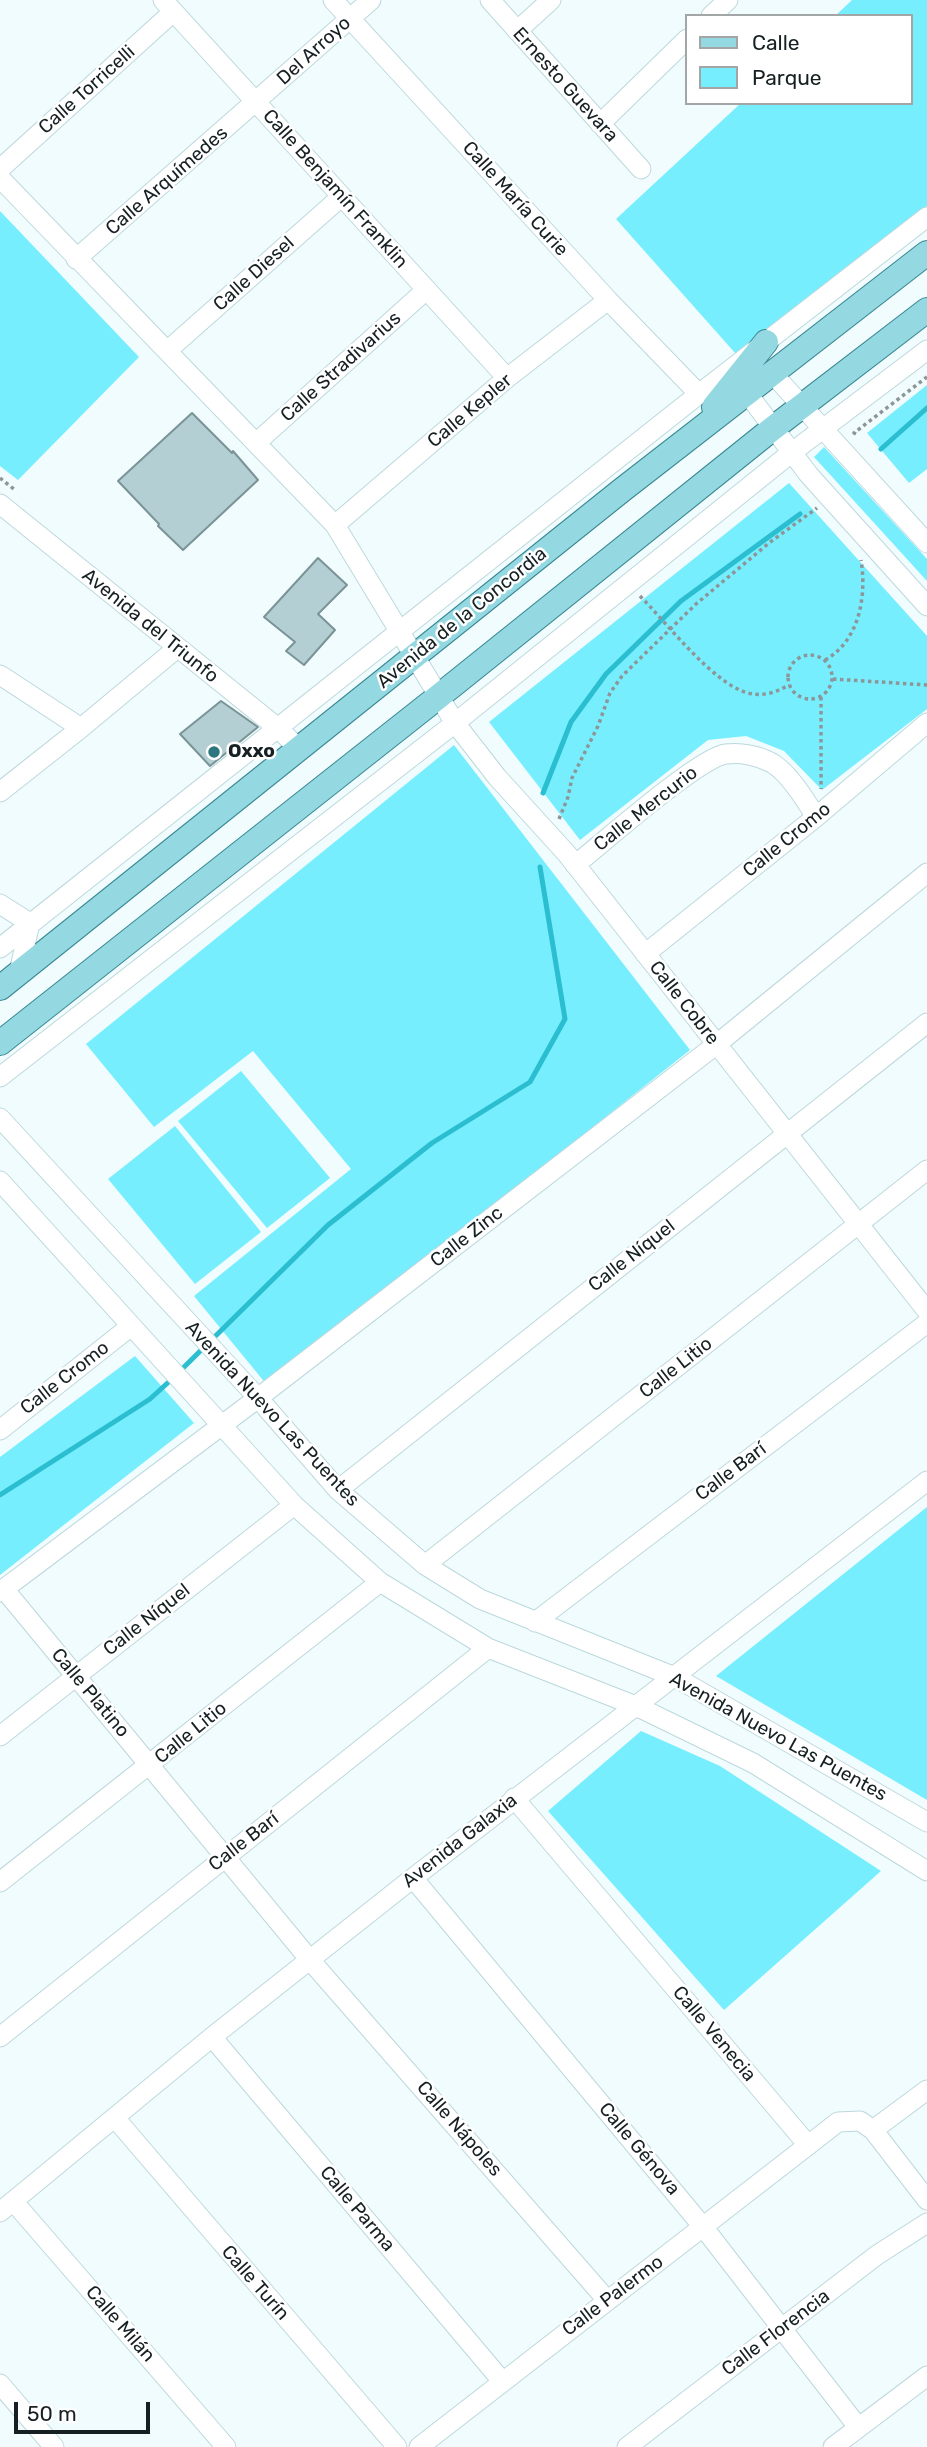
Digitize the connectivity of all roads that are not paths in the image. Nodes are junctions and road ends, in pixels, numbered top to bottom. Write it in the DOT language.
graph roads {
  1 [pos="333,0"];
  2 [pos="371,0"];
  3 [pos="489,0"];
  4 [pos="551,0"];
  5 [pos="728,0"];
  6 [pos="168,6"];
  7 [pos="714,14"];
  8 [pos="349,19"];
  9 [pos="517,31"];
  10 [pos="685,41"];
  11 [pos="257,103"];
  12 [pos="600,124"];
  13 [pos="0,169"];
  14 [pos="641,169"];
  15 [pos="0,178"];
  16 [pos="341,197"];
  17 [pos="927,217"];
  18 [pos="927,253"];
  19 [pos="76,259"];
  20 [pos="426,290"];
  21 [pos="608,300"];
  22 [pos="927,310"];
  23 [pos="766,342"];
  24 [pos="927,350"];
  25 [pos="167,351"];
  26 [pos="772,373"];
  27 [pos="507,378"];
  28 [pos="747,393"];
  29 [pos="699,394"];
  30 [pos="802,406"];
  31 [pos="772,429"];
  32 [pos="822,430"];
  33 [pos="685,441"];
  34 [pos="256,443"];
  35 [pos="791,453"];
  36 [pos="0,505"];
  37 [pos="335,525"];
  38 [pos="927,543"];
  39 [pos="927,606"];
  40 [pos="399,633"];
  41 [pos="176,649"];
  42 [pos="414,657"];
  43 [pos="1,678"];
  44 [pos="438,697"];
  45 [pos="455,723"];
  46 [pos="927,723"];
  47 [pos="81,728"];
  48 [pos="279,729"];
  49 [pos="299,749"];
  50 [pos="0,792"];
  51 [pos="819,808"];
  52 [pos="575,865"];
  53 [pos="927,873"];
  54 [pos="0,904"];
  55 [pos="30,923"];
  56 [pos="0,948"];
  57 [pos="645,954"];
  58 [pos="9,980"];
  59 [pos="927,1023"];
  60 [pos="0,1043"];
  61 [pos="717,1044"];
  62 [pos="0,1077"];
  63 [pos="0,1118"];
  64 [pos="787,1134"];
  65 [pos="927,1170"];
  66 [pos="0,1181"];
  67 [pos="859,1225"];
  68 [pos="927,1311"];
  69 [pos="927,1323"];
  70 [pos="131,1326"];
  71 [pos="258,1398"];
  72 [pos="222,1425"];
  73 [pos="0,1430"];
  74 [pos="927,1481"];
  75 [pos="338,1490"];
  76 [pos="294,1504"];
  77 [pos="425,1565"];
  78 [pos="380,1582"];
  79 [pos="2,1590"];
  80 [pos="535,1622"];
  81 [pos="488,1648"];
  82 [pos="76,1676"];
  83 [pos="675,1677"];
  84 [pos="636,1706"];
  85 [pos="0,1736"];
  86 [pos="151,1765"];
  87 [pos="514,1798"];
  88 [pos="927,1822"];
  89 [pos="225,1856"];
  90 [pos="927,1871"];
  91 [pos="413,1878"];
  92 [pos="0,1882"];
  93 [pos="310,1960"];
  94 [pos="0,2037"];
  95 [pos="212,2037"];
  96 [pos="927,2090"];
  97 [pos="115,2118"];
  98 [pos="873,2130"];
  99 [pos="808,2145"];
  100 [pos="927,2200"];
  101 [pos="7,2206"];
  102 [pos="927,2222"];
  103 [pos="704,2228"];
  104 [pos="607,2300"];
  105 [pos="782,2328"];
  106 [pos="927,2376"];
  107 [pos="502,2381"];
  108 [pos="0,2384"];
  109 [pos="858,2427"];
  110 [pos="54,2447"];
  111 [pos="226,2447"];
  112 [pos="397,2447"];
  113 [pos="419,2447"];
  114 [pos="627,2447"];
  115 [pos="833,2447"];
  1 -- 8 [label="street, Calle María Curie"];
  2 -- 8 [label="street, Del Arroyo"];
  3 -- 9 [label="street, Ernesto Guevara"];
  4 -- 9 [label="street"];
  5 -- 7 [label="street"];
  6 -- 11 [label="street, Calle Benjamín Franklin"];
  6 -- 13 [label="street, Calle Torricelli"];
  8 -- 11 [label="street, Del Arroyo"];
  8 -- 21 [label="street, Calle María Curie"];
  9 -- 12 [label="street, Ernesto Guevara"];
  10 -- 12 [label="street"];
  11 -- 16 [label="street, Calle Benjamín Franklin"];
  11 -- 19 [label="street, Calle Arquímedes"];
  12 -- 14 [label="street, Ernesto Guevara"];
  15 -- 19 [label="street"];
  16 -- 20 [label="street, Calle Benjamín Franklin"];
  16 -- 25 [label="street, Calle Diesel"];
  17 -- 23 [label="street, Avenida de la Concordia"];
  18 -- 26 [label="main road, Avenida de la Concordia"];
  19 -- 25 [label="street"];
  20 -- 27 [label="street, Calle Benjamín Franklin"];
  20 -- 34 [label="street, Calle Stradivarius"];
  21 -- 27 [label="street, Calle Kepler"];
  21 -- 29 [label="street, Calle María Curie"];
  22 -- 30 [label="main road"];
  23 -- 29 [label="street, Avenida de la Concordia"];
  23 -- 33 [label="main road"];
  24 -- 32 [label="street"];
  25 -- 34 [label="street, Calle Cobre"];
  26 -- 28 [label="main road, Avenida de la Concordia"];
  26 -- 30 [label="street"];
  27 -- 37 [label="street, Calle Kepler"];
  28 -- 31 [label="street"];
  28 -- 33 [label="main road, Avenida de la Concordia"];
  29 -- 40 [label="street, Avenida de la Concordia"];
  30 -- 31 [label="main road"];
  30 -- 32 [label="street"];
  31 -- 35 [label="street"];
  31 -- 44 [label="main road"];
  32 -- 35 [label="street"];
  32 -- 38 [label="street"];
  33 -- 42 [label="main road, Avenida de la Concordia"];
  34 -- 37 [label="street, Calle Cobre"];
  35 -- 39 [label="street"];
  35 -- 45 [label="street"];
  36 -- 41 [label="street, Avenida del Triunfo"];
  37 -- 40 [label="street, Calle Cobre"];
  40 -- 42 [label="street, Calle Cobre"];
  40 -- 48 [label="street, Avenida de la Concordia"];
  41 -- 47 [label="street"];
  41 -- 48 [label="street, Avenida del Triunfo"];
  42 -- 44 [label="street, Calle Cobre"];
  42 -- 49 [label="main road, Avenida de la Concordia"];
  43 -- 47 [label="street"];
  44 -- 45 [label="street, Calle Cobre"];
  44 -- 60 [label="main road"];
  45 -- 52 [label="street, Calle Cobre"];
  45 -- 62 [label="street"];
  46 -- 51 [label="street, Calle Cromo"];
  47 -- 50 [label="street"];
  48 -- 49 [label="street, Avenida del Triunfo"];
  48 -- 55 [label="street, Avenida de la Concordia"];
  49 -- 58 [label="main road, Avenida de la Concordia"];
  51 -- 52 [label="street, Calle Mercurio"];
  51 -- 57 [label="street, Calle Cromo"];
  52 -- 57 [label="street, Calle Cobre"];
  53 -- 61 [label="street, Calle Zinc"];
  54 -- 55 [label="street"];
  55 -- 56 [label="street, Avenida de la Concordia"];
  55 -- 58 [label="street"];
  57 -- 61 [label="street, Calle Cobre"];
  59 -- 64 [label="street, Calle Níquel"];
  61 -- 64 [label="street, Calle Cobre"];
  61 -- 71 [label="street, Calle Zinc"];
  63 -- 71 [label="street, Avenida Nuevo Las Puentes"];
  64 -- 67 [label="street, Calle Cobre"];
  64 -- 75 [label="street, Calle Níquel"];
  65 -- 67 [label="street, Calle Litio"];
  66 -- 70 [label="street, Avenida Nuevo Las Puentes"];
  67 -- 68 [label="street, Calle Cobre"];
  67 -- 77 [label="street, Calle Litio"];
  69 -- 80 [label="street, Calle Barí"];
  70 -- 72 [label="street, Avenida Nuevo Las Puentes"];
  70 -- 73 [label="street, Calle Cromo"];
  71 -- 72 [label="street, Calle Zinc"];
  71 -- 75 [label="street, Avenida Nuevo Las Puentes"];
  72 -- 76 [label="street, Avenida Nuevo Las Puentes"];
  72 -- 79 [label="street, Calle Zinc"];
  74 -- 83 [label="street, Avenida Galaxia"];
  75 -- 77 [label="street, Avenida Nuevo Las Puentes"];
  76 -- 78 [label="street, Avenida Nuevo Las Puentes"];
  76 -- 82 [label="street, Calle Níquel"];
  77 -- 80 [label="street, Avenida Nuevo Las Puentes"];
  78 -- 81 [label="street, Avenida Nuevo Las Puentes"];
  78 -- 86 [label="street, Calle Litio"];
  79 -- 82 [label="street, Calle Platino"];
  80 -- 83 [label="street, Avenida Nuevo Las Puentes"];
  81 -- 84 [label="street, Avenida Nuevo Las Puentes"];
  81 -- 89 [label="street, Calle Barí"];
  82 -- 85 [label="street, Calle Níquel"];
  82 -- 86 [label="street, Calle Platino"];
  83 -- 84 [label="street, Avenida Galaxia"];
  83 -- 88 [label="street, Avenida Nuevo Las Puentes"];
  84 -- 87 [label="street, Avenida Galaxia"];
  84 -- 90 [label="street, Avenida Nuevo Las Puentes"];
  86 -- 89 [label="street, Calle Platino"];
  86 -- 92 [label="street, Calle Litio"];
  87 -- 91 [label="street, Avenida Galaxia"];
  87 -- 99 [label="street, Calle Venecia"];
  89 -- 93 [label="street, Calle Platino"];
  89 -- 94 [label="street, Calle Barí"];
  91 -- 93 [label="street, Avenida Galaxia"];
  91 -- 103 [label="street, Calle Génova"];
  93 -- 95 [label="street, Avenida Galaxia"];
  93 -- 104 [label="street, Calle Nápoles"];
  95 -- 97 [label="street, Avenida Galaxia"];
  95 -- 107 [label="street, Calle Parma"];
  96 -- 98 [label="street"];
  97 -- 101 [label="street, Avenida Galaxia"];
  97 -- 112 [label="street, Calle Turín"];
  98 -- 99 [label="street"];
  98 -- 100 [label="street"];
  99 -- 103 [label="street, Calle Palermo"];
  101 -- 111 [label="street, Calle Milán"];
  102 -- 105 [label="street, Calle Florencia"];
  103 -- 104 [label="street, Calle Palermo"];
  103 -- 105 [label="street, Calle Génova"];
  104 -- 107 [label="street, Calle Palermo"];
  105 -- 109 [label="street, Calle Génova"];
  105 -- 114 [label="street, Calle Florencia"];
  106 -- 109 [label="street"];
  107 -- 113 [label="street, Calle Palermo"];
  108 -- 110 [label="street"];
  109 -- 115 [label="street"];
}
